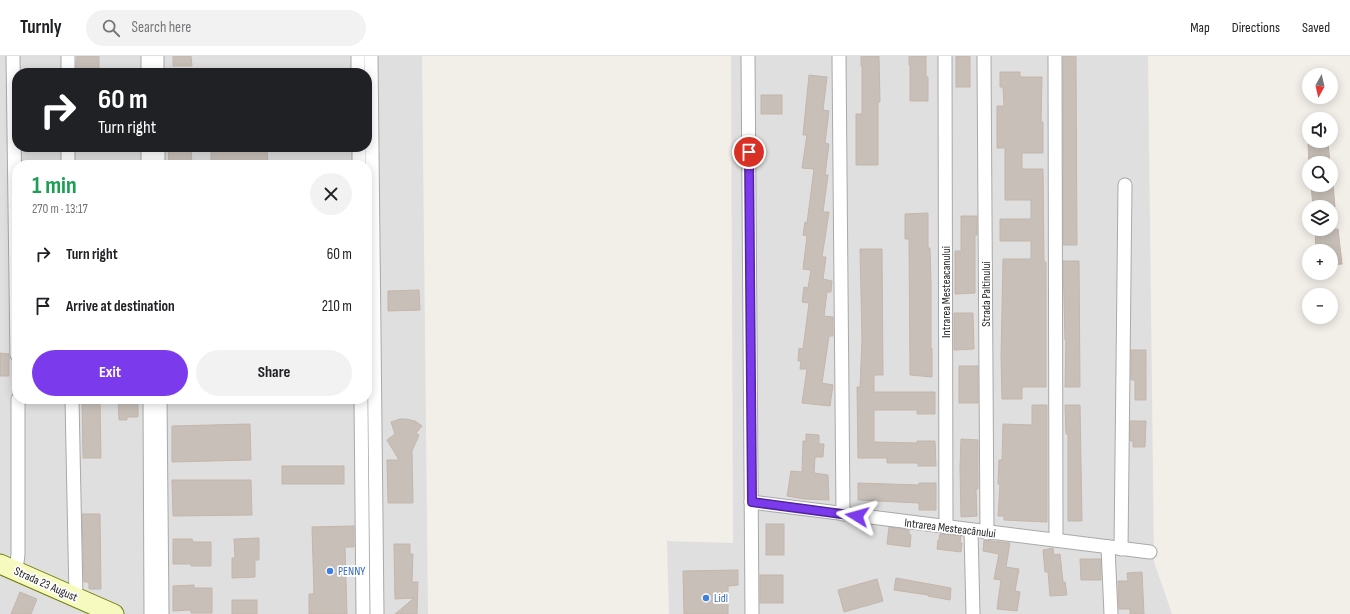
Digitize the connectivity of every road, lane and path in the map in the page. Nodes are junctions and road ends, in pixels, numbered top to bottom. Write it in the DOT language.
graph roads {
  1 [pos="13,56"];
  2 [pos="68,56"];
  3 [pos="148,56"];
  4 [pos="157,56"];
  5 [pos="358,56"];
  6 [pos="371,56"];
  7 [pos="748,56"];
  8 [pos="839,56"];
  9 [pos="945,56"];
  10 [pos="984,56"];
  11 [pos="1055,56"];
  12 [pos="13,68"];
  13 [pos="68,68"];
  14 [pos="148,68"];
  15 [pos="157,68"];
  16 [pos="358,68"];
  17 [pos="371,68"];
  18 [pos="372,149"];
  19 [pos="1126,185"];
  20 [pos="18,404"];
  21 [pos="72,404"];
  22 [pos="150,404"];
  23 [pos="160,404"];
  24 [pos="361,404"];
  25 [pos="752,502"];
  26 [pos="843,514"];
  27 [pos="946,528"];
  28 [pos="972,531"];
  29 [pos="987,533"];
  30 [pos="1056,540"];
  31 [pos="1115,548"];
  32 [pos="1150,552"];
  33 [pos="8,568"];
  34 [pos="76,598"];
  35 [pos="114,614"];
  36 [pos="151,614"];
  37 [pos="162,614"];
  38 [pos="364,614"];
  39 [pos="377,614"];
  40 [pos="752,614"];
  41 [pos="973,614"];
  42 [pos="1111,614"];
  1 -- 12 [label="street"];
  2 -- 13 [label="street"];
  3 -- 14 [label="street"];
  4 -- 15 [label="street"];
  5 -- 16 [label="street"];
  6 -- 17 [label="street"];
  7 -- 25 [label="street"];
  8 -- 26 [label="street"];
  9 -- 27 [label="street, Intrarea Mesteacanului"];
  10 -- 29 [label="street, Strada Paltinului"];
  11 -- 30 [label="street"];
  18 -- 39 [label="street"];
  19 -- 31 [label="street"];
  20 -- 33 [label="street"];
  21 -- 34 [label="street"];
  22 -- 36 [label="street"];
  23 -- 37 [label="street"];
  24 -- 38 [label="street"];
  25 -- 26 [label="street, Intrarea Mesteacănului"];
  25 -- 40 [label="street"];
  26 -- 27 [label="street, Intrarea Mesteacănului"];
  27 -- 28 [label="street, Intrarea Mesteacănului"];
  28 -- 29 [label="street, Intrarea Mesteacănului"];
  28 -- 41 [label="street"];
  29 -- 30 [label="street, Intrarea Mesteacănului"];
  30 -- 31 [label="street, Intrarea Mesteacănului"];
  31 -- 32 [label="street, Intrarea Mesteacănului"];
  31 -- 42 [label="street"];
  33 -- 34 [label="main road, Strada 23 August"];
  34 -- 35 [label="main road, Strada 23 August"];
}
